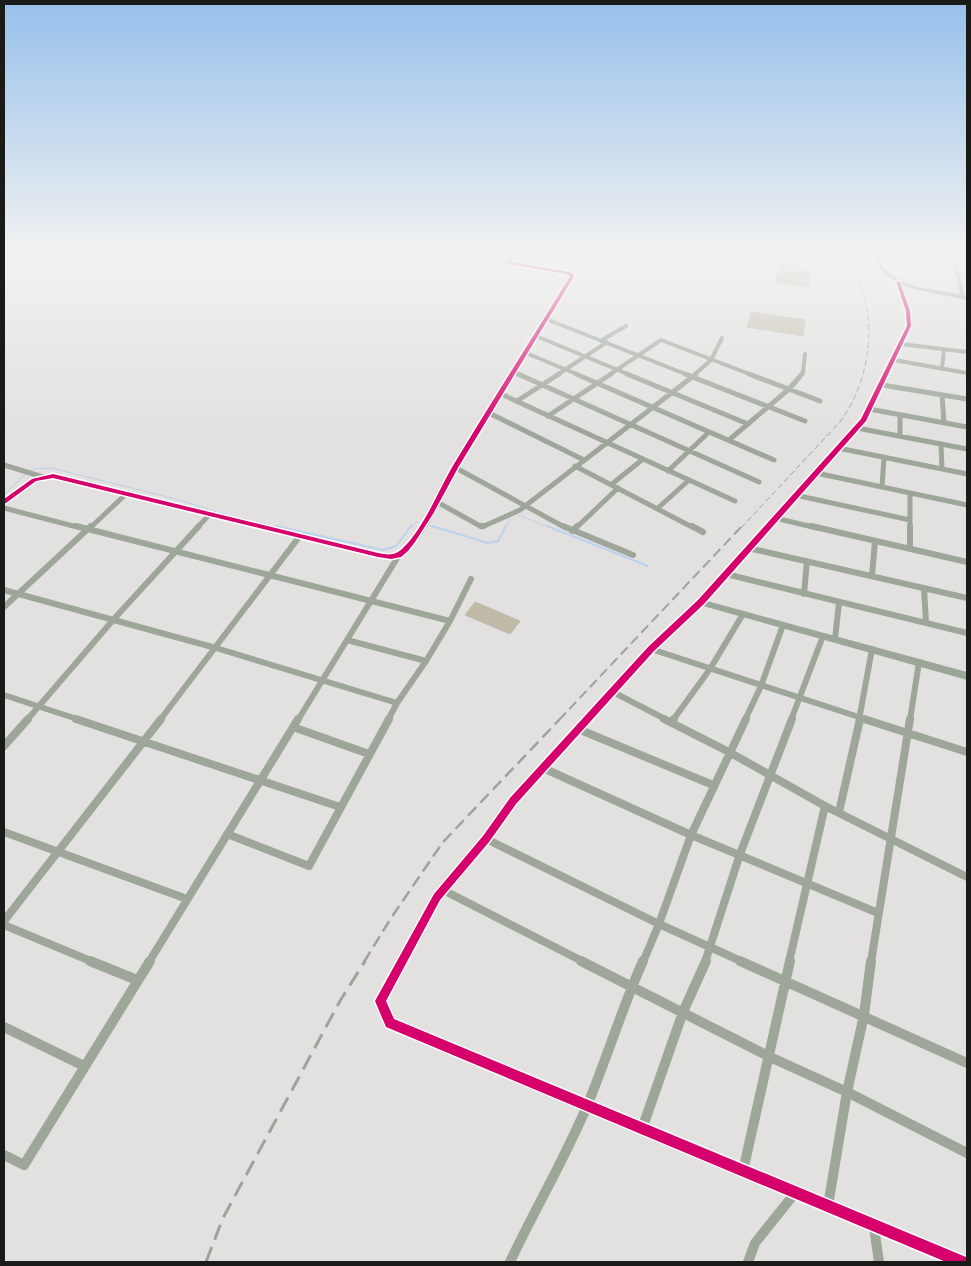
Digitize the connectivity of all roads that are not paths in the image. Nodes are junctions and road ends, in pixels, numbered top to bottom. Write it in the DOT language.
graph roads {
  1 [pos="550,312"];
  2 [pos="908,312"];
  3 [pos="546,319"];
  4 [pos="626,326"];
  5 [pos="536,336"];
  6 [pos="722,338"];
  7 [pos="602,340"];
  8 [pos="607,342"];
  9 [pos="901,344"];
  10 [pos="944,349"];
  11 [pos="967,352"];
  12 [pos="526,353"];
  13 [pos="805,354"];
  14 [pos="637,355"];
  15 [pos="585,357"];
  16 [pos="711,360"];
  17 [pos="894,360"];
  18 [pos="942,369"];
  19 [pos="566,370"];
  20 [pos="616,370"];
  21 [pos="514,372"];
  22 [pos="967,373"];
  23 [pos="693,376"];
  24 [pos="598,383"];
  25 [pos="543,385"];
  26 [pos="882,385"];
  27 [pos="789,389"];
  28 [pos="673,393"];
  29 [pos="501,394"];
  30 [pos="942,395"];
  31 [pos="573,399"];
  32 [pos="967,399"];
  33 [pos="517,401"];
  34 [pos="820,401"];
  35 [pos="768,406"];
  36 [pos="656,407"];
  37 [pos="869,409"];
  38 [pos="489,413"];
  39 [pos="900,415"];
  40 [pos="548,416"];
  41 [pos="805,421"];
  42 [pos="944,422"];
  43 [pos="748,424"];
  44 [pos="631,425"];
  45 [pos="967,427"];
  46 [pos="857,428"];
  47 [pos="709,432"];
  48 [pos="900,436"];
  49 [pos="729,440"];
  50 [pos="608,442"];
  51 [pos="940,444"];
  52 [pos="838,448"];
  53 [pos="967,449"];
  54 [pos="688,451"];
  55 [pos="884,457"];
  56 [pos="643,458"];
  57 [pos="584,460"];
  58 [pos="774,460"];
  59 [pos="4,465"];
  60 [pos="575,466"];
  61 [pos="456,468"];
  62 [pos="942,469"];
  63 [pos="668,471"];
  64 [pos="816,473"];
  65 [pos="967,474"];
  66 [pos="43,477"];
  67 [pos="689,480"];
  68 [pos="759,482"];
  69 [pos="612,484"];
  70 [pos="882,487"];
  71 [pos="618,488"];
  72 [pos="910,493"];
  73 [pos="126,494"];
  74 [pos="795,495"];
  75 [pos="735,501"];
  76 [pos="4,502"];
  77 [pos="437,502"];
  78 [pos="526,504"];
  79 [pos="967,505"];
  80 [pos="4,508"];
  81 [pos="658,508"];
  82 [pos="210,515"];
  83 [pos="775,518"];
  84 [pos="910,520"];
  85 [pos="89,529"];
  86 [pos="572,531"];
  87 [pos="703,532"];
  88 [pos="299,537"];
  89 [pos="875,541"];
  90 [pos="748,548"];
  91 [pos="910,549"];
  92 [pos="178,551"];
  93 [pos="399,555"];
  94 [pos="634,555"];
  95 [pos="808,561"];
  96 [pos="967,562"];
  97 [pos="270,574"];
  98 [pos="726,574"];
  99 [pos="872,576"];
  100 [pos="471,579"];
  101 [pos="924,588"];
  102 [pos="4,590"];
  103 [pos="18,594"];
  104 [pos="804,594"];
  105 [pos="967,598"];
  106 [pos="371,600"];
  107 [pos="701,602"];
  108 [pos="839,603"];
  109 [pos="4,607"];
  110 [pos="743,614"];
  111 [pos="113,620"];
  112 [pos="450,622"];
  113 [pos="926,623"];
  114 [pos="783,625"];
  115 [pos="967,633"];
  116 [pos="823,636"];
  117 [pos="835,639"];
  118 [pos="347,640"];
  119 [pos="216,648"];
  120 [pos="872,649"];
  121 [pos="651,650"];
  122 [pos="426,661"];
  123 [pos="918,662"];
  124 [pos="710,669"];
  125 [pos="967,676"];
  126 [pos="322,680"];
  127 [pos="761,686"];
  128 [pos="612,692"];
  129 [pos="4,696"];
  130 [pos="799,698"];
  131 [pos="397,703"];
  132 [pos="38,706"];
  133 [pos="860,717"];
  134 [pos="671,722"];
  135 [pos="293,728"];
  136 [pos="578,729"];
  137 [pos="909,733"];
  138 [pos="144,741"];
  139 [pos="4,746"];
  140 [pos="729,752"];
  141 [pos="967,752"];
  142 [pos="370,754"];
  143 [pos="543,768"];
  144 [pos="770,775"];
  145 [pos="261,779"];
  146 [pos="713,785"];
  147 [pos="825,806"];
  148 [pos="340,807"];
  149 [pos="839,812"];
  150 [pos="4,832"];
  151 [pos="227,834"];
  152 [pos="690,835"];
  153 [pos="892,838"];
  154 [pos="486,840"];
  155 [pos="58,852"];
  156 [pos="740,854"];
  157 [pos="967,877"];
  158 [pos="805,884"];
  159 [pos="442,890"];
  160 [pos="187,899"];
  161 [pos="878,913"];
  162 [pos="4,921"];
  163 [pos="659,924"];
  164 [pos="4,925"];
  165 [pos="712,948"];
  166 [pos="137,980"];
  167 [pos="785,981"];
  168 [pos="632,986"];
  169 [pos="683,1012"];
  170 [pos="864,1015"];
  171 [pos="4,1027"];
  172 [pos="770,1057"];
  173 [pos="967,1063"];
  174 [pos="84,1066"];
  175 [pos="847,1092"];
  176 [pos="586,1105"];
  177 [pos="642,1129"];
  178 [pos="967,1152"];
  179 [pos="4,1155"];
  180 [pos="743,1171"];
  181 [pos="795,1193"];
  182 [pos="828,1206"];
  183 [pos="874,1226"];
  184 [pos="510,1262"];
  185 [pos="748,1262"];
  186 [pos="879,1262"];
  187 [pos="961,1262"];
  1 -- 3 [label="street"];
  2 -- 9 [label="street"];
  3 -- 5 [label="street"];
  3 -- 7 [label="street"];
  4 -- 7 [label="street"];
  5 -- 12 [label="street"];
  5 -- 15 [label="street"];
  6 -- 16 [label="street"];
  7 -- 8 [label="street"];
  8 -- 14 [label="street"];
  8 -- 15 [label="street"];
  9 -- 10 [label="street"];
  9 -- 17 [label="street"];
  10 -- 11 [label="street"];
  10 -- 18 [label="street"];
  12 -- 19 [label="street"];
  12 -- 21 [label="street"];
  13 -- 27 [label="street"];
  14 -- 16 [label="street"];
  14 -- 20 [label="street"];
  14 -- 23 [label="street"];
  15 -- 19 [label="street"];
  15 -- 20 [label="street"];
  16 -- 23 [label="street"];
  16 -- 27 [label="street"];
  17 -- 18 [label="street"];
  17 -- 26 [label="street"];
  18 -- 22 [label="street"];
  19 -- 24 [label="street"];
  19 -- 25 [label="street"];
  20 -- 24 [label="street"];
  20 -- 28 [label="street"];
  21 -- 25 [label="street"];
  21 -- 29 [label="street"];
  23 -- 28 [label="street"];
  23 -- 35 [label="street"];
  24 -- 31 [label="street"];
  24 -- 36 [label="street"];
  25 -- 31 [label="street"];
  25 -- 33 [label="street"];
  26 -- 30 [label="street"];
  26 -- 37 [label="street"];
  27 -- 34 [label="street"];
  27 -- 35 [label="street"];
  28 -- 36 [label="street"];
  28 -- 43 [label="street"];
  29 -- 33 [label="street"];
  29 -- 38 [label="street"];
  30 -- 32 [label="street"];
  30 -- 42 [label="street"];
  31 -- 40 [label="street"];
  31 -- 44 [label="street"];
  33 -- 40 [label="street"];
  35 -- 41 [label="street"];
  35 -- 43 [label="street"];
  36 -- 44 [label="street"];
  36 -- 47 [label="street"];
  37 -- 39 [label="street"];
  37 -- 46 [label="street"];
  38 -- 57 [label="street"];
  38 -- 61 [label="street"];
  39 -- 42 [label="street"];
  39 -- 48 [label="street"];
  40 -- 50 [label="street"];
  42 -- 45 [label="street"];
  43 -- 49 [label="street"];
  44 -- 50 [label="street"];
  44 -- 54 [label="street"];
  46 -- 48 [label="street"];
  46 -- 52 [label="street"];
  47 -- 49 [label="street"];
  47 -- 54 [label="street"];
  48 -- 51 [label="street"];
  49 -- 58 [label="street"];
  50 -- 56 [label="street"];
  50 -- 57 [label="street"];
  51 -- 53 [label="street"];
  51 -- 62 [label="street"];
  52 -- 55 [label="street"];
  52 -- 64 [label="street"];
  54 -- 63 [label="street"];
  54 -- 68 [label="street"];
  55 -- 62 [label="street"];
  55 -- 70 [label="street"];
  56 -- 63 [label="street"];
  56 -- 69 [label="street"];
  57 -- 60 [label="street"];
  59 -- 66 [label="street"];
  60 -- 69 [label="street"];
  60 -- 78 [label="street"];
  61 -- 77 [label="street"];
  61 -- 78 [label="street"];
  62 -- 65 [label="street"];
  63 -- 67 [label="street"];
  64 -- 70 [label="street"];
  64 -- 74 [label="street"];
  66 -- 73 [label="street"];
  66 -- 76 [label="street"];
  67 -- 75 [label="street"];
  67 -- 81 [label="street"];
  69 -- 71 [label="street"];
  70 -- 72 [label="street"];
  71 -- 81 [label="street"];
  71 -- 86 [label="street"];
  72 -- 79 [label="street"];
  72 -- 84 [label="street"];
  73 -- 82 [label="street"];
  73 -- 85 [label="street"];
  74 -- 83 [label="street"];
  74 -- 84 [label="street"];
  77 -- 78 [label="street"];
  77 -- 93 [label="street"];
  78 -- 86 [label="street"];
  80 -- 85 [label="street"];
  81 -- 87 [label="street"];
  82 -- 88 [label="street"];
  82 -- 92 [label="street"];
  83 -- 89 [label="street"];
  83 -- 90 [label="street"];
  84 -- 91 [label="street"];
  85 -- 92 [label="street"];
  85 -- 103 [label="street"];
  86 -- 94 [label="street"];
  88 -- 93 [label="street"];
  88 -- 97 [label="street"];
  89 -- 91 [label="street"];
  89 -- 99 [label="street"];
  90 -- 95 [label="street"];
  90 -- 98 [label="street"];
  91 -- 96 [label="street"];
  92 -- 97 [label="street"];
  92 -- 111 [label="street"];
  93 -- 106 [label="street"];
  95 -- 99 [label="street"];
  95 -- 104 [label="street"];
  97 -- 106 [label="street"];
  97 -- 119 [label="street"];
  98 -- 104 [label="street"];
  98 -- 107 [label="street"];
  99 -- 101 [label="street"];
  100 -- 112 [label="street"];
  101 -- 105 [label="street"];
  101 -- 113 [label="street"];
  102 -- 103 [label="street"];
  103 -- 109 [label="street"];
  103 -- 111 [label="street"];
  104 -- 108 [label="street"];
  106 -- 112 [label="street"];
  106 -- 118 [label="street"];
  107 -- 110 [label="street"];
  107 -- 121 [label="street"];
  108 -- 113 [label="street"];
  108 -- 117 [label="street"];
  110 -- 114 [label="street"];
  110 -- 124 [label="street"];
  111 -- 119 [label="street"];
  111 -- 132 [label="street"];
  112 -- 122 [label="street"];
  113 -- 115 [label="street"];
  114 -- 116 [label="street"];
  114 -- 127 [label="street"];
  116 -- 117 [label="street"];
  116 -- 130 [label="street"];
  117 -- 120 [label="street"];
  118 -- 122 [label="street"];
  118 -- 126 [label="street"];
  119 -- 126 [label="street"];
  119 -- 138 [label="street"];
  120 -- 123 [label="street"];
  120 -- 133 [label="street"];
  121 -- 124 [label="street"];
  121 -- 128 [label="street"];
  122 -- 131 [label="street"];
  123 -- 125 [label="street"];
  123 -- 137 [label="street"];
  124 -- 127 [label="street"];
  124 -- 134 [label="street"];
  126 -- 131 [label="street"];
  126 -- 135 [label="street"];
  127 -- 130 [label="street"];
  127 -- 140 [label="street"];
  128 -- 134 [label="street"];
  128 -- 136 [label="street"];
  129 -- 132 [label="street"];
  130 -- 133 [label="street"];
  130 -- 144 [label="street"];
  131 -- 142 [label="street"];
  132 -- 138 [label="street"];
  132 -- 139 [label="street"];
  133 -- 137 [label="street"];
  133 -- 149 [label="street"];
  134 -- 140 [label="street"];
  135 -- 142 [label="street"];
  135 -- 145 [label="street"];
  136 -- 143 [label="street"];
  136 -- 146 [label="street"];
  137 -- 141 [label="street"];
  137 -- 153 [label="street"];
  138 -- 145 [label="street"];
  138 -- 155 [label="street"];
  140 -- 144 [label="street"];
  140 -- 146 [label="street"];
  142 -- 148 [label="street"];
  143 -- 152 [label="street"];
  143 -- 154 [label="street"];
  144 -- 147 [label="street"];
  144 -- 156 [label="street"];
  145 -- 148 [label="street"];
  145 -- 151 [label="street"];
  146 -- 152 [label="street"];
  147 -- 149 [label="street"];
  147 -- 158 [label="street"];
  148 -- 151 [label="street"];
  149 -- 153 [label="street"];
  150 -- 155 [label="street"];
  151 -- 160 [label="street"];
  152 -- 156 [label="street"];
  152 -- 163 [label="street"];
  153 -- 157 [label="street"];
  153 -- 161 [label="street"];
  154 -- 159 [label="street"];
  154 -- 163 [label="street"];
  155 -- 160 [label="street"];
  155 -- 162 [label="street"];
  156 -- 158 [label="street"];
  156 -- 165 [label="street"];
  158 -- 161 [label="street"];
  158 -- 167 [label="street"];
  159 -- 168 [label="street"];
  159 -- 176 [label="street"];
  160 -- 166 [label="street"];
  161 -- 170 [label="street"];
  163 -- 165 [label="street"];
  163 -- 168 [label="street"];
  164 -- 166 [label="street"];
  165 -- 167 [label="street"];
  165 -- 169 [label="street"];
  166 -- 174 [label="street"];
  167 -- 170 [label="street"];
  167 -- 172 [label="street"];
  168 -- 169 [label="street"];
  168 -- 176 [label="street"];
  169 -- 172 [label="street"];
  169 -- 177 [label="street"];
  170 -- 173 [label="street"];
  170 -- 175 [label="street"];
  171 -- 174 [label="street"];
  172 -- 175 [label="street"];
  172 -- 180 [label="street"];
  174 -- 179 [label="street"];
  175 -- 178 [label="street"];
  175 -- 182 [label="street"];
  176 -- 177 [label="street"];
  176 -- 184 [label="street"];
  177 -- 180 [label="street"];
  180 -- 181 [label="street"];
  181 -- 182 [label="street"];
  181 -- 185 [label="street"];
  182 -- 183 [label="street"];
  183 -- 186 [label="street"];
  183 -- 187 [label="street"];
}
